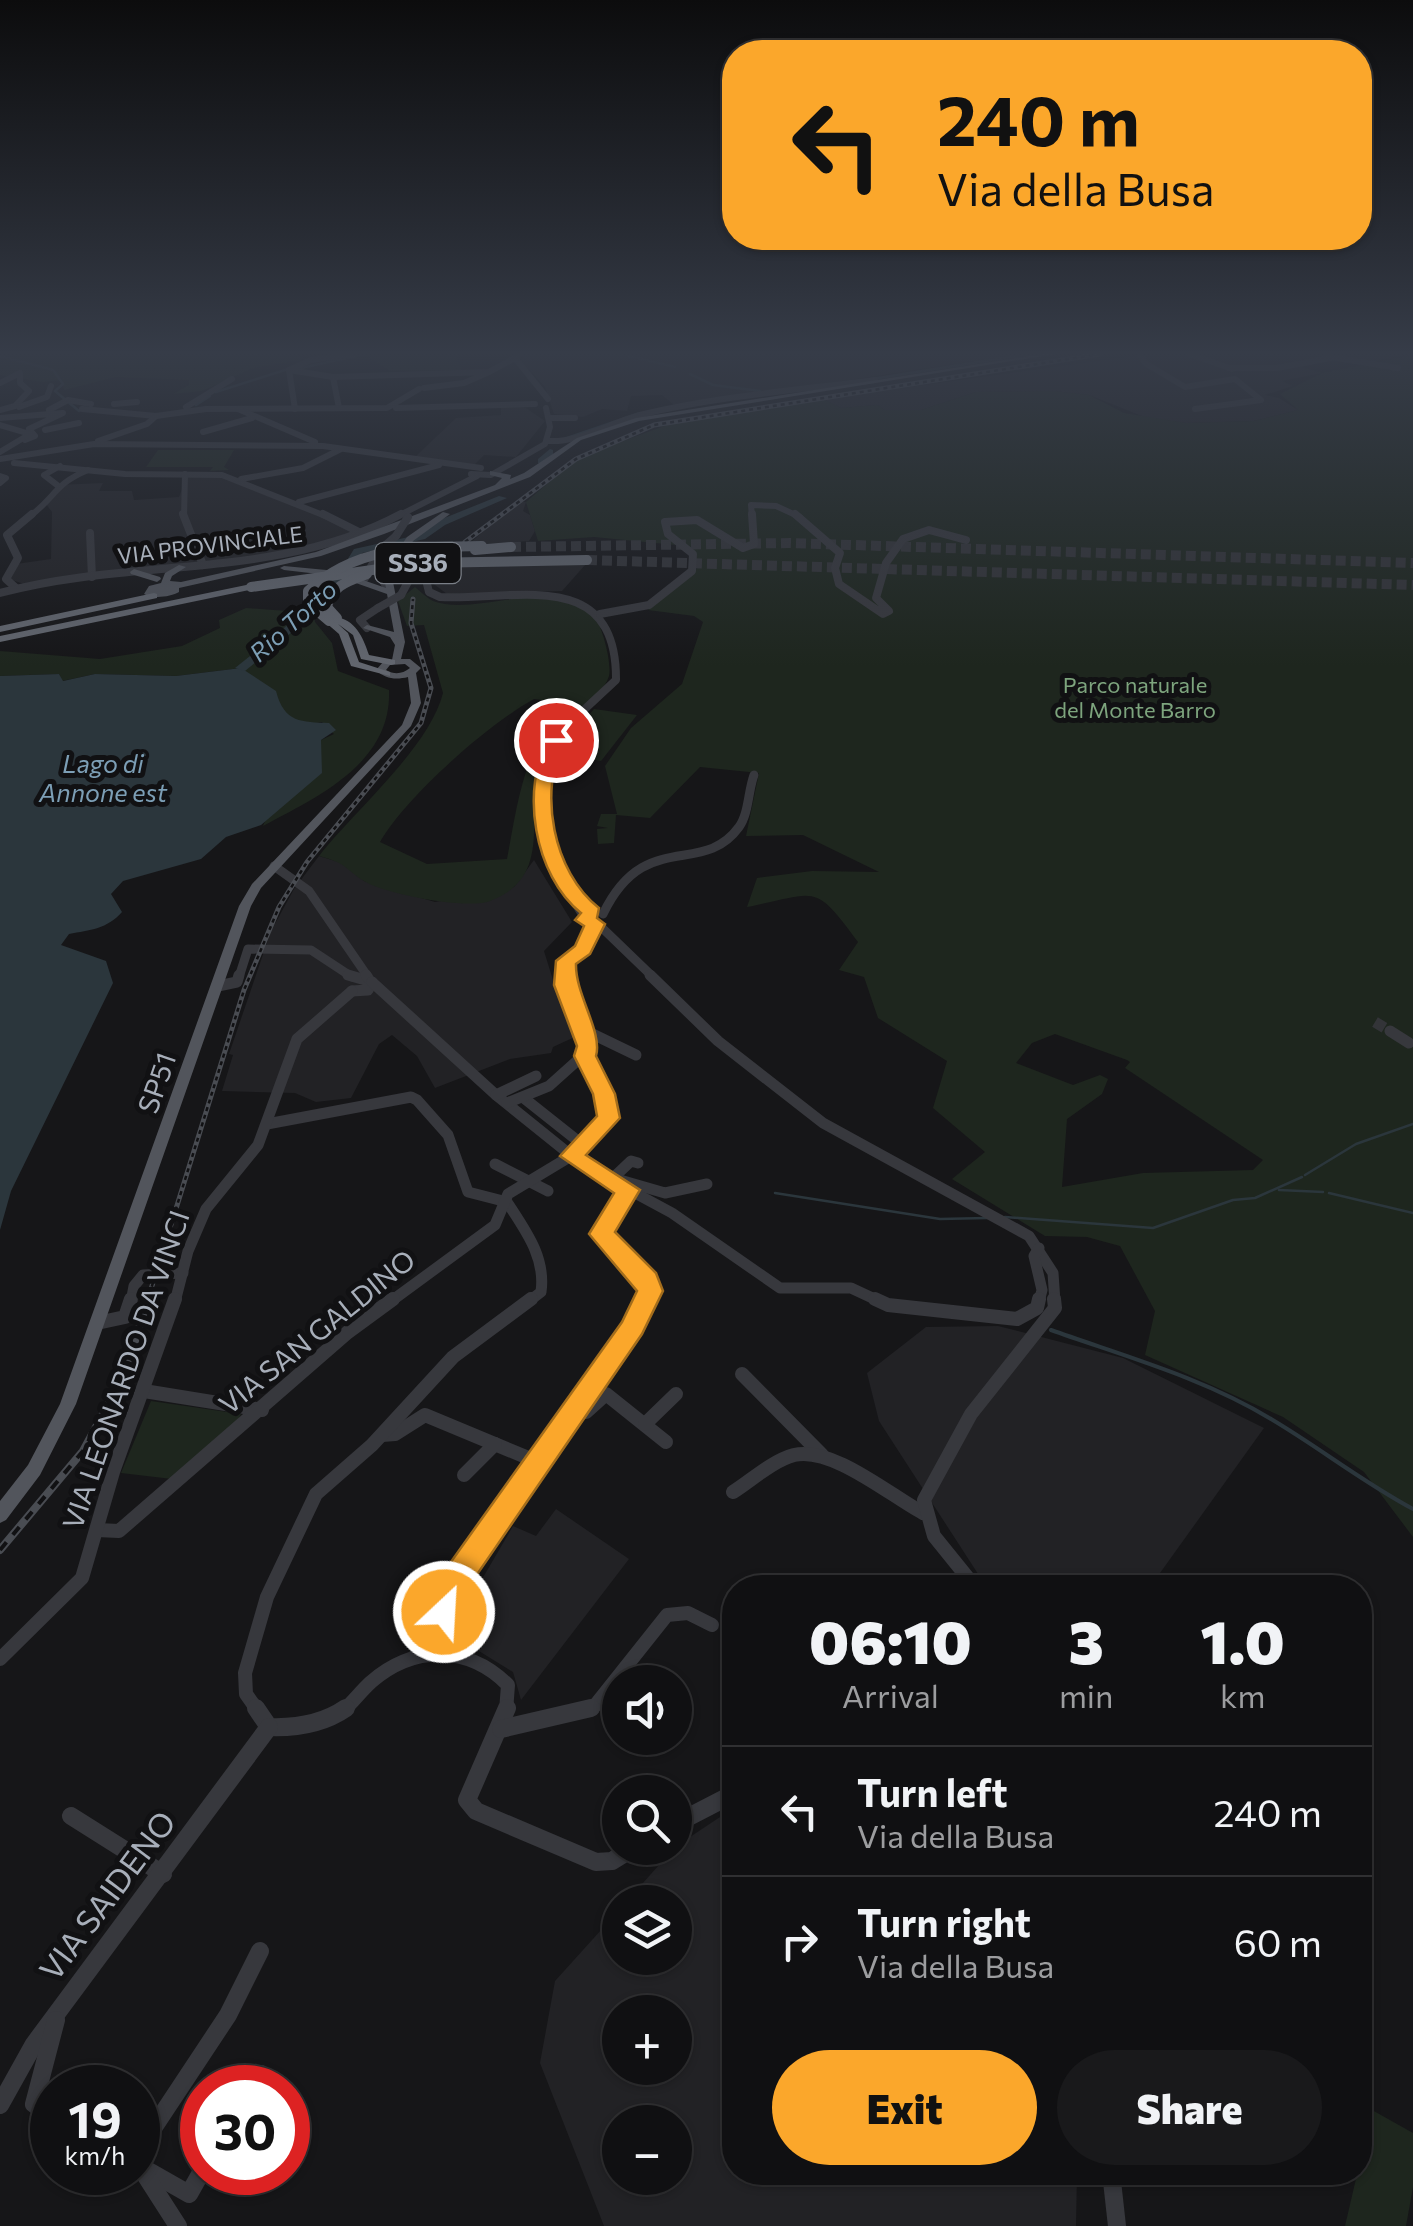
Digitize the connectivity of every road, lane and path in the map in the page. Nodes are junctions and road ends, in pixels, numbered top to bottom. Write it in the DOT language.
graph roads {
  1 [pos="322,458"];
  2 [pos="408,458"];
  3 [pos="527,458"];
  4 [pos="552,458"];
  5 [pos="561,458"];
  6 [pos="2,459"];
  7 [pos="443,463"];
  8 [pos="62,465"];
  9 [pos="92,468"];
  10 [pos="185,474"];
  11 [pos="480,474"];
  12 [pos="236,480"];
  13 [pos="57,485"];
  14 [pos="298,502"];
  15 [pos="446,506"];
  16 [pos="460,506"];
  17 [pos="90,534"];
  18 [pos="364,534"];
  19 [pos="966,540"];
  20 [pos="516,559"];
  21 [pos="586,560"];
  22 [pos="203,564"];
  23 [pos="372,566"];
  24 [pos="182,567"];
  25 [pos="273,569"];
  26 [pos="134,572"];
  27 [pos="92,577"];
  28 [pos="364,582"];
  29 [pos="161,584"];
  30 [pos="16,588"];
  31 [pos="388,590"];
  32 [pos="0,593"];
  33 [pos="391,605"];
  34 [pos="600,614"];
  35 [pos="333,619"];
  36 [pos="367,628"];
  37 [pos="0,632"];
  38 [pos="360,646"];
  39 [pos="401,649"];
  40 [pos="394,661"];
  41 [pos="412,667"];
  42 [pos="388,675"];
  43 [pos="416,703"];
  44 [pos="754,775"];
  45 [pos="280,868"];
  46 [pos="594,920"];
  47 [pos="362,980"];
  48 [pos="218,986"];
  49 [pos="389,996"];
  50 [pos="578,1027"];
  51 [pos="1390,1031"];
  52 [pos="1409,1043"];
  53 [pos="636,1055"];
  54 [pos="585,1056"];
  55 [pos="536,1076"];
  56 [pos="501,1099"];
  57 [pos="525,1099"];
  58 [pos="267,1124"];
  59 [pos="583,1145"];
  60 [pos="571,1156"];
  61 [pos="638,1163"];
  62 [pos="494,1164"];
  63 [pos="613,1178"];
  64 [pos="529,1180"];
  65 [pos="707,1184"];
  66 [pos="548,1190"];
  67 [pos="628,1190"];
  68 [pos="507,1202"];
  69 [pos="1042,1252"];
  70 [pos="183,1273"];
  71 [pos="98,1323"];
  72 [pos="742,1374"];
  73 [pos="144,1390"];
  74 [pos="676,1394"];
  75 [pos="262,1410"];
  76 [pos="574,1410"];
  77 [pos="644,1424"];
  78 [pos="382,1435"];
  79 [pos="666,1442"];
  80 [pos="495,1444"];
  81 [pos="825,1457"];
  82 [pos="538,1462"];
  83 [pos="464,1475"];
  84 [pos="733,1492"];
  85 [pos="923,1513"];
  86 [pos="0,1515"];
  87 [pos="97,1530"];
  88 [pos="966,1575"];
  89 [pos="444,1612"];
  90 [pos="712,1626"];
  91 [pos="454,1655"];
  92 [pos="415,1656"];
  93 [pos="0,1658"];
  94 [pos="270,1727"];
  95 [pos="502,1729"];
  96 [pos="722,1800"];
  97 [pos="692,1815"];
  98 [pos="71,1816"];
  99 [pos="602,1862"];
  100 [pos="163,1874"];
  101 [pos="260,1951"];
  102 [pos="56,2016"];
  103 [pos="43,2065"];
  104 [pos="0,2104"];
  105 [pos="160,2125"];
  106 [pos="1112,2185"];
  107 [pos="159,2195"];
  108 [pos="178,2226"];
  109 [pos="1116,2226"];
  1 -- 12 [label="street"];
  2 -- 7 [label="street"];
  3 -- 11 [label="street"];
  4 -- 15 [label="main road"];
  5 -- 16 [label="main road"];
  6 -- 8 [label="street"];
  7 -- 11 [label="street"];
  7 -- 14 [label="street"];
  8 -- 9 [label="street"];
  8 -- 13 [label="street"];
  9 -- 10 [label="street"];
  9 -- 13 [label="street"];
  10 -- 12 [label="street"];
  10 -- 22 [label="street"];
  11 -- 15 [label="main road"];
  11 -- 18 [label="street, VIA PROVINCIALE"];
  11 -- 23 [label="street, bridge"];
  12 -- 14 [label="street"];
  13 -- 30 [label="street"];
  14 -- 18 [label="street"];
  15 -- 29 [label="main road"];
  16 -- 25 [label="main road"];
  16 -- 31 [label="main road"];
  17 -- 27 [label="street"];
  18 -- 22 [label="street, VIA PROVINCIALE"];
  19 -- 34 [label="street"];
  20 -- 21 [label="highway, SS36, bridge"];
  20 -- 35 [label="highway, SS36, bridge"];
  20 -- 37 [label="highway, SS36, bridge"];
  22 -- 24 [label="street, VIA PROVINCIALE"];
  23 -- 28 [label="street"];
  23 -- 31 [label="street"];
  24 -- 29 [label="main road"];
  25 -- 28 [label="main road, bridge"];
  25 -- 29 [label="main road"];
  26 -- 27 [label="street, VIA PROVINCIALE"];
  26 -- 29 [label="main road"];
  27 -- 30 [label="street, VIA PROVINCIALE"];
  28 -- 31 [label="main road"];
  29 -- 37 [label="highway"];
  30 -- 32 [label="street, VIA PROVINCIALE"];
  31 -- 33 [label="main road"];
  33 -- 39 [label="main road"];
  33 -- 41 [label="main road"];
  34 -- 36 [label="street, bridge"];
  34 -- 46 [label="street"];
  35 -- 37 [label="highway, SS36, bridge"];
  35 -- 38 [label="highway, SS36"];
  35 -- 42 [label="highway, SS36"];
  36 -- 38 [label="highway"];
  36 -- 39 [label="main road"];
  38 -- 40 [label="highway, SS36"];
  39 -- 40 [label="main road"];
  40 -- 41 [label="main road"];
  40 -- 42 [label="main road"];
  41 -- 42 [label="main road"];
  41 -- 43 [label="main road"];
  42 -- 43 [label="main road"];
  43 -- 45 [label="main road, SP51"];
  44 -- 46 [label="street"];
  45 -- 47 [label="street"];
  45 -- 48 [label="main road, SP51 / SP51"];
  46 -- 50 [label="street"];
  46 -- 69 [label="street"];
  47 -- 48 [label="street"];
  47 -- 49 [label="street"];
  47 -- 58 [label="street, VIA LEONARDO DA VINCI"];
  48 -- 71 [label="main road, SP51 / SP51"];
  49 -- 56 [label="street"];
  50 -- 53 [label="street"];
  50 -- 54 [label="street"];
  51 -- 52 [label="street"];
  54 -- 57 [label="street"];
  54 -- 59 [label="street, VIA SAN GALDINO"];
  55 -- 56 [label="street"];
  56 -- 57 [label="street"];
  56 -- 60 [label="street"];
  57 -- 59 [label="street"];
  58 -- 68 [label="street"];
  58 -- 70 [label="street, VIA LEONARDO DA VINCI"];
  59 -- 60 [label="street, VIA SAN GALDINO"];
  60 -- 63 [label="street"];
  60 -- 64 [label="street, VIA SAN GALDINO"];
  61 -- 63 [label="street"];
  62 -- 64 [label="street"];
  63 -- 65 [label="street"];
  63 -- 67 [label="street"];
  64 -- 66 [label="street"];
  64 -- 68 [label="street, VIA SAN GALDINO"];
  67 -- 69 [label="street"];
  67 -- 76 [label="street"];
  68 -- 75 [label="street, VIA SAN GALDINO"];
  68 -- 78 [label="street"];
  69 -- 85 [label="street"];
  70 -- 71 [label="street"];
  70 -- 73 [label="street, VIA LEONARDO DA VINCI"];
  71 -- 86 [label="main road, SP51 / SP51"];
  72 -- 81 [label="street"];
  73 -- 75 [label="street"];
  73 -- 87 [label="street, VIA LEONARDO DA VINCI"];
  74 -- 77 [label="street"];
  75 -- 87 [label="street, VIA SAN GALDINO"];
  76 -- 77 [label="street"];
  76 -- 82 [label="street"];
  77 -- 79 [label="street"];
  78 -- 80 [label="street"];
  78 -- 94 [label="street"];
  80 -- 82 [label="street"];
  80 -- 83 [label="street"];
  81 -- 84 [label="street"];
  81 -- 85 [label="street"];
  82 -- 89 [label="street"];
  85 -- 88 [label="street"];
  87 -- 93 [label="street, VIA LEONARDO DA VINCI"];
  89 -- 91 [label="street"];
  89 -- 92 [label="street"];
  90 -- 95 [label="street"];
  91 -- 92 [label="street"];
  91 -- 95 [label="street"];
  92 -- 94 [label="street"];
  94 -- 100 [label="street, VIA SAIDENO"];
  95 -- 99 [label="street"];
  96 -- 97 [label="street"];
  98 -- 100 [label="street"];
  100 -- 102 [label="street, VIA SAIDENO"];
  101 -- 105 [label="street"];
  102 -- 103 [label="street"];
  102 -- 104 [label="street, VIA SAIDENO"];
  106 -- 109 [label="street"];
  107 -- 108 [label="street"];
}
